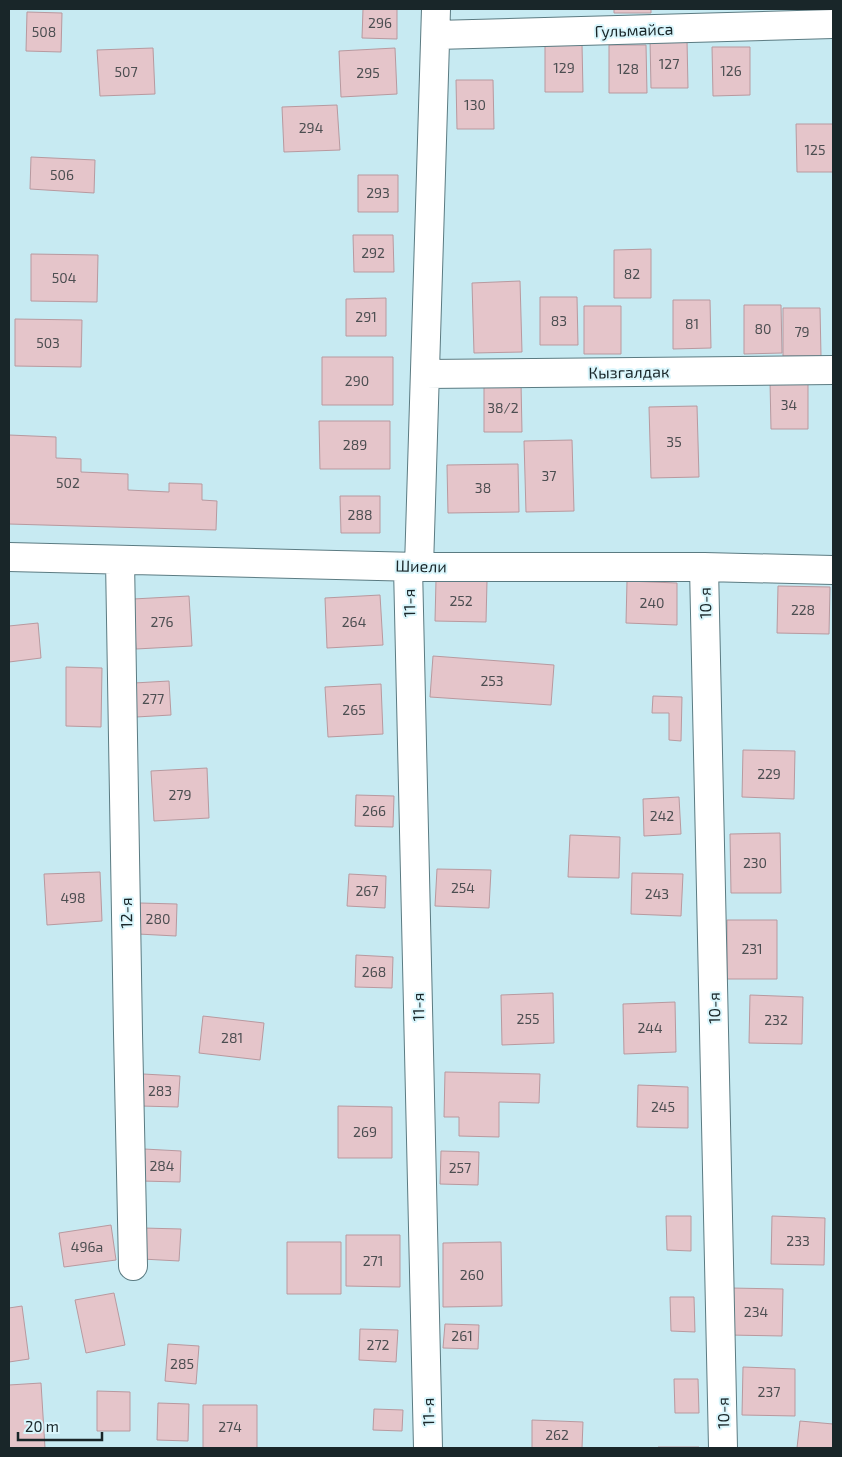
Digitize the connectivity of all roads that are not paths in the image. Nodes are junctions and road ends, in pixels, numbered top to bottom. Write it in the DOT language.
graph roads {
  1 [pos="436,22"];
  2 [pos="833,24"];
  3 [pos="833,370"];
  4 [pos="425,374"];
  5 [pos="9,557"];
  6 [pos="120,560"];
  7 [pos="414,567"];
  8 [pos="704,567"];
  9 [pos="833,570"];
  10 [pos="134,1266"];
  11 [pos="428,1448"];
  12 [pos="724,1448"];
  1 -- 2 [label="street, Гульмайса"];
  1 -- 4 [label="street, 11-я"];
  3 -- 4 [label="street, Кызгалдак"];
  4 -- 7 [label="street, 11-я"];
  5 -- 6 [label="street, Шиели"];
  6 -- 7 [label="street, Шиели"];
  6 -- 10 [label="street, 12-я"];
  7 -- 8 [label="street, Шиели"];
  7 -- 11 [label="street, 11-я"];
  8 -- 9 [label="street, Шиели"];
  8 -- 12 [label="street, 10-я"];
}
